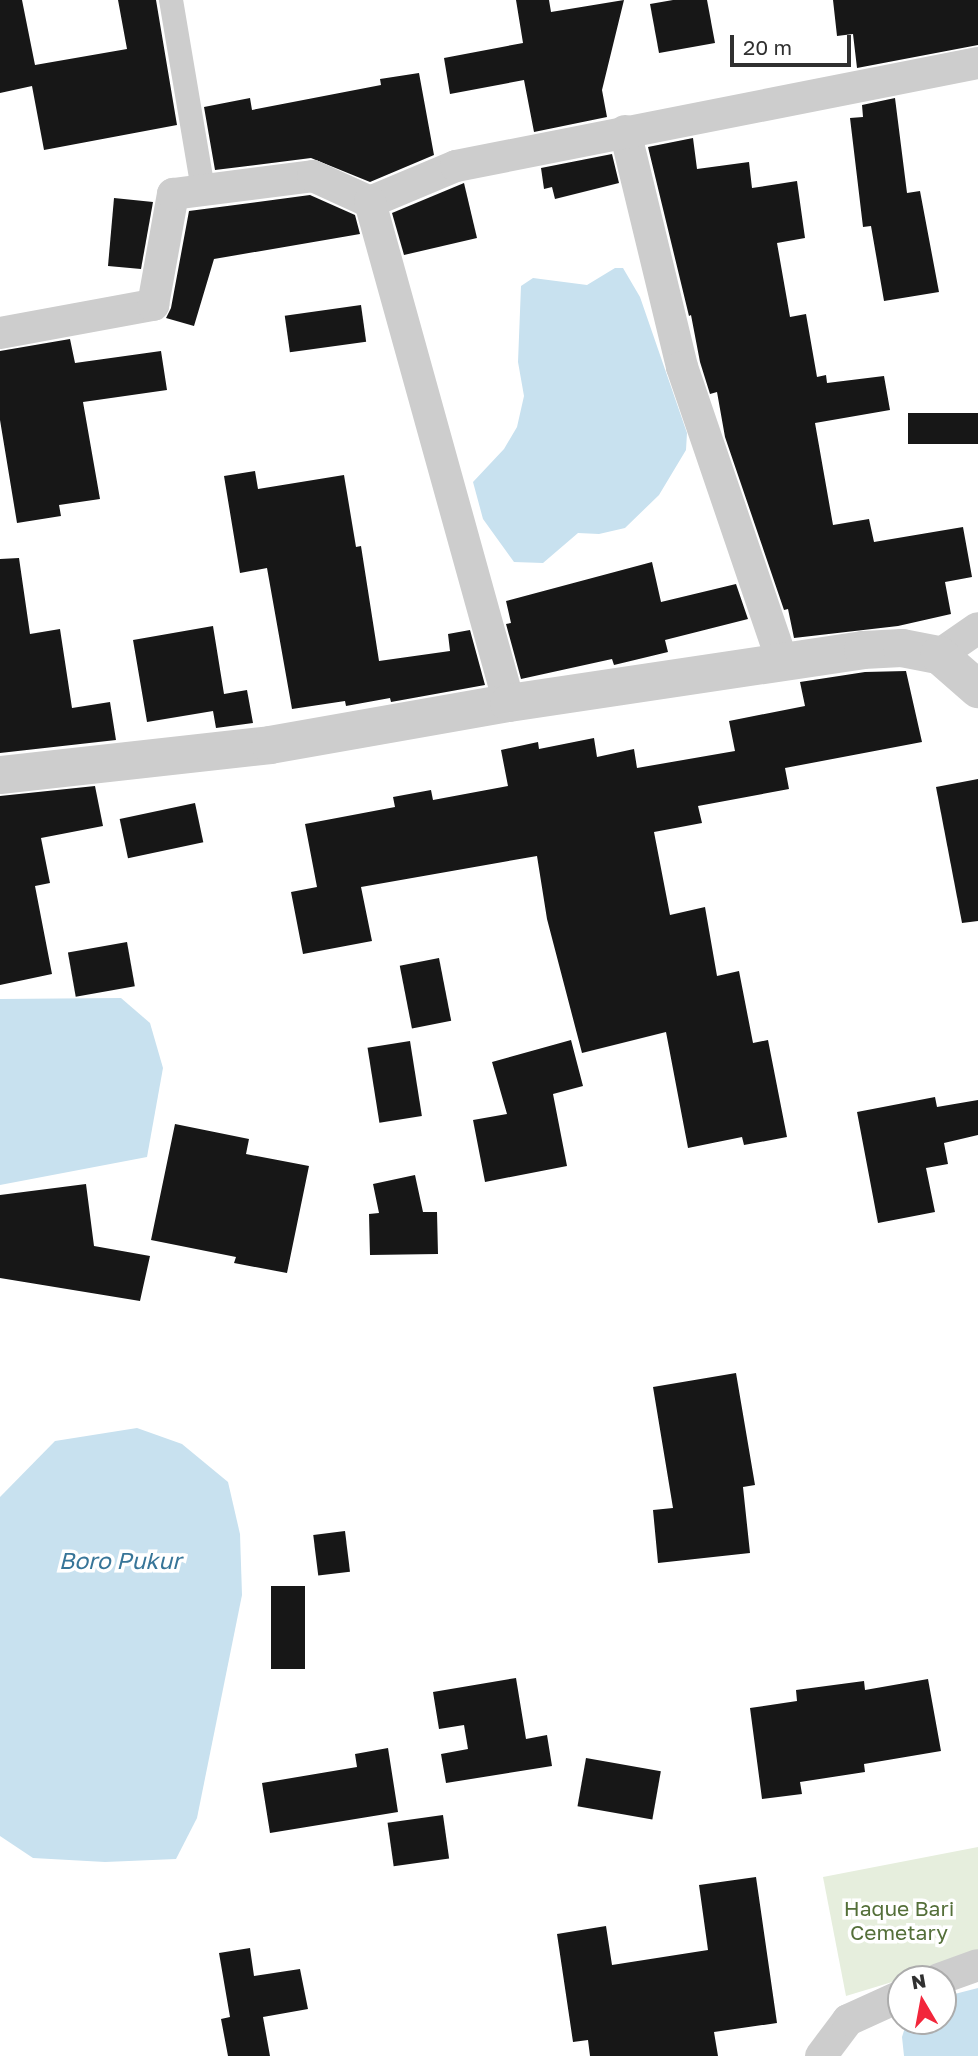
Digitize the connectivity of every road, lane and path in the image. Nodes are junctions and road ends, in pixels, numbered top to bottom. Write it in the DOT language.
graph roads {
  1 [pos="171,0"];
  2 [pos="978,63"];
  3 [pos="625,131"];
  4 [pos="203,190"];
  5 [pos="370,202"];
  6 [pos="0,333"];
  7 [pos="978,628"];
  8 [pos="939,655"];
  9 [pos="783,664"];
  10 [pos="978,689"];
  11 [pos="509,703"];
  12 [pos="0,775"];
  13 [pos="978,1965"];
  14 [pos="957,1973"];
  15 [pos="887,2002"];
  16 [pos="821,2056"];
  1 -- 4 [label="street"];
  2 -- 3 [label="street"];
  3 -- 5 [label="street"];
  3 -- 9 [label="street"];
  4 -- 5 [label="street"];
  4 -- 6 [label="street"];
  5 -- 11 [label="street"];
  7 -- 8 [label="street"];
  8 -- 9 [label="street"];
  8 -- 10 [label="street"];
  9 -- 11 [label="street"];
  11 -- 12 [label="street"];
  13 -- 14 [label="street"];
  15 -- 16 [label="street"];
}
